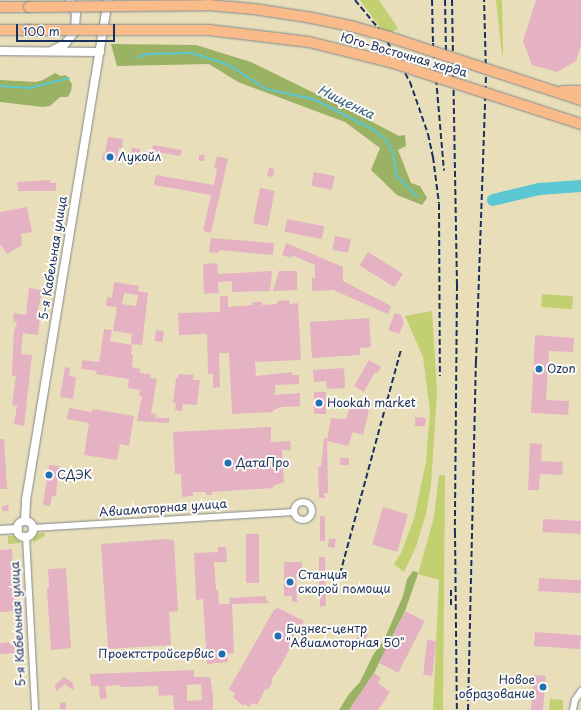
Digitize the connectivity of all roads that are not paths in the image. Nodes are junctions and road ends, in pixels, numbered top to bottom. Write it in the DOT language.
graph roads {
  1 [pos="70,0"];
  2 [pos="108,0"];
  3 [pos="0,7"];
  4 [pos="0,30"];
  5 [pos="0,51"];
  6 [pos="44,52"];
  7 [pos="100,52"];
  8 [pos="540,87"];
  9 [pos="581,91"];
  10 [pos="581,100"];
  11 [pos="581,124"];
  12 [pos="294,512"];
  13 [pos="25,521"];
  14 [pos="33,528"];
  15 [pos="18,529"];
  16 [pos="0,530"];
  17 [pos="26,536"];
  18 [pos="581,691"];
  19 [pos="35,710"];
  20 [pos="573,710"];
  1 -- 6 [label="street"];
  2 -- 7 [label="street, 5-я Кабельная улица"];
  3 -- 8 [label="main road, Юго-Восточная хорда, bridge"];
  4 -- 11 [label="main road, Юго-Восточная хорда, bridge"];
  5 -- 6 [label="street"];
  6 -- 7 [label="street"];
  7 -- 13 [label="street, 5-я Кабельная улица"];
  8 -- 9 [label="main road, Юго-Восточная хорда, bridge"];
  8 -- 10 [label="main road, Юго-Восточная хорда, bridge"];
  12 -- 14 [label="street, Авиамоторная улица"];
  13 -- 14 [label="street"];
  13 -- 15 [label="street"];
  14 -- 17 [label="street"];
  15 -- 16 [label="street"];
  15 -- 17 [label="street"];
  17 -- 19 [label="street, 5-я Кабельная улица"];
  18 -- 20 [label="street"];
}
